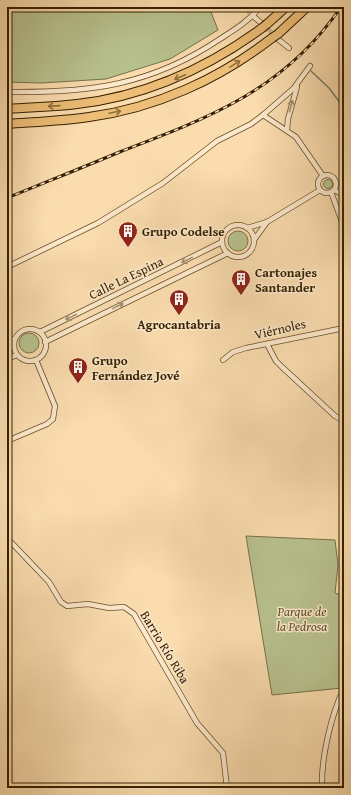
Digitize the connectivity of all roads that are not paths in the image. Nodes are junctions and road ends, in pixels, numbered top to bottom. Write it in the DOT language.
graph roads {
  1 [pos="260,7"];
  2 [pos="286,7"];
  3 [pos="307,7"];
  4 [pos="253,16"];
  5 [pos="263,25"];
  6 [pos="276,37"];
  7 [pos="289,48"];
  8 [pos="310,66"];
  9 [pos="298,84"];
  10 [pos="7,92"];
  11 [pos="8,109"];
  12 [pos="263,115"];
  13 [pos="89,117"];
  14 [pos="7,124"];
  15 [pos="7,127"];
  16 [pos="287,130"];
  17 [pos="324,176"];
  18 [pos="320,190"];
  19 [pos="332,191"];
  20 [pos="344,195"];
  21 [pos="267,222"];
  22 [pos="344,227"];
  23 [pos="247,228"];
  24 [pos="254,241"];
  25 [pos="222,242"];
  26 [pos="228,254"];
  27 [pos="7,267"];
  28 [pos="344,328"];
  29 [pos="40,332"];
  30 [pos="14,339"];
  31 [pos="45,342"];
  32 [pos="267,344"];
  33 [pos="7,345"];
  34 [pos="17,355"];
  35 [pos="7,359"];
  36 [pos="36,360"];
  37 [pos="223,360"];
  38 [pos="344,421"];
  39 [pos="7,440"];
  40 [pos="7,538"];
  41 [pos="344,688"];
  42 [pos="227,788"];
  43 [pos="322,788"];
  1 -- 4 [label="street"];
  2 -- 5 [label="highway"];
  3 -- 6 [label="highway"];
  4 -- 5 [label="street"];
  4 -- 10 [label="street"];
  5 -- 11 [label="highway, one-way"];
  6 -- 7 [label="street"];
  13 -- 6 [label="highway, one-way"];
  8 -- 9 [label="street"];
  9 -- 12 [label="street"];
  16 -- 9 [label="street, one-way"];
  12 -- 16 [label="street"];
  12 -- 27 [label="street"];
  13 -- 14 [label="highway"];
  13 -- 15 [label="highway"];
  16 -- 17 [label="street"];
  17 -- 18 [label="street"];
  17 -- 19 [label="street"];
  18 -- 19 [label="street"];
  18 -- 21 [label="street, Calle La Espina"];
  19 -- 20 [label="street"];
  19 -- 22 [label="street"];
  21 -- 23 [label="street, Calle La Espina"];
  21 -- 24 [label="street, Calle La Espina"];
  23 -- 24 [label="street"];
  23 -- 25 [label="street, Calle La Espina"];
  24 -- 26 [label="street, Calle La Espina"];
  25 -- 26 [label="street"];
  25 -- 29 [label="street, Calle La Espina, one-way"];
  31 -- 26 [label="street, Calle La Espina, one-way"];
  28 -- 32 [label="street, Viérnoles"];
  29 -- 30 [label="street, Calle La Espina"];
  29 -- 31 [label="street"];
  30 -- 33 [label="street, Calle La Espina"];
  30 -- 34 [label="street"];
  31 -- 36 [label="street"];
  32 -- 37 [label="street, Viérnoles"];
  32 -- 38 [label="street"];
  34 -- 35 [label="street"];
  34 -- 36 [label="street"];
  36 -- 39 [label="street"];
  40 -- 42 [label="street, Barrio Río Riba"];
  41 -- 43 [label="street"];
}
